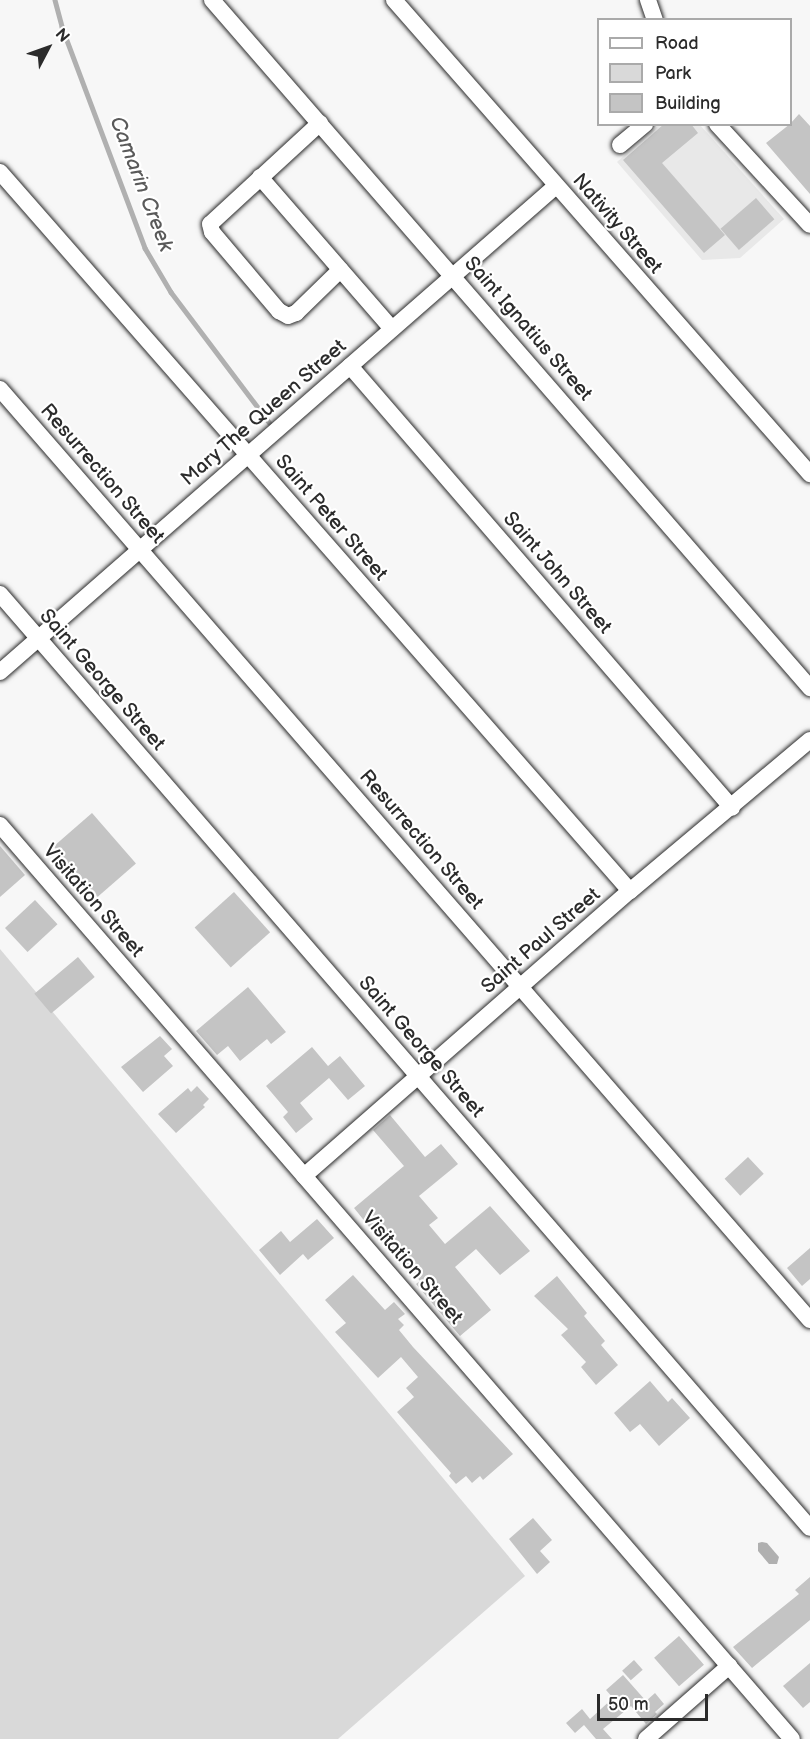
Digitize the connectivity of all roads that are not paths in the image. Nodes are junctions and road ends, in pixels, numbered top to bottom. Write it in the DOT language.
graph roads {
  1 [pos="212,0"];
  2 [pos="393,0"];
  3 [pos="648,0"];
  4 [pos="654,18"];
  5 [pos="320,123"];
  6 [pos="643,126"];
  7 [pos="719,126"];
  8 [pos="620,146"];
  9 [pos="0,172"];
  10 [pos="260,177"];
  11 [pos="556,186"];
  12 [pos="810,225"];
  13 [pos="340,270"];
  14 [pos="454,275"];
  15 [pos="392,329"];
  16 [pos="350,366"];
  17 [pos="0,389"];
  18 [pos="248,455"];
  19 [pos="810,474"];
  20 [pos="140,549"];
  21 [pos="0,594"];
  22 [pos="38,638"];
  23 [pos="0,672"];
  24 [pos="810,688"];
  25 [pos="810,740"];
  26 [pos="732,808"];
  27 [pos="0,825"];
  28 [pos="630,891"];
  29 [pos="521,987"];
  30 [pos="418,1076"];
  31 [pos="304,1176"];
  32 [pos="810,1320"];
  33 [pos="810,1528"];
  34 [pos="729,1666"];
  35 [pos="646,1739"];
  36 [pos="792,1739"];
  1 -- 5 [label="street, Saint Ignatius Street"];
  2 -- 11 [label="street, Nativity Street"];
  3 -- 4 [label="street"];
  5 -- 10 [label="street"];
  5 -- 14 [label="street, Saint Ignatius Street"];
  6 -- 8 [label="street"];
  7 -- 12 [label="street"];
  9 -- 18 [label="street, Saint Peter Street"];
  10 -- 13 [label="street"];
  10 -- 13 [label="street"];
  11 -- 14 [label="street, Mary The Queen Street"];
  11 -- 19 [label="street, Nativity Street"];
  13 -- 15 [label="street"];
  14 -- 15 [label="street, Mary The Queen Street"];
  14 -- 24 [label="street, Saint Ignatius Street"];
  15 -- 16 [label="street, Mary The Queen Street"];
  16 -- 18 [label="street, Mary The Queen Street"];
  16 -- 26 [label="street, Saint John Street"];
  17 -- 20 [label="street, Resurrection Street"];
  18 -- 20 [label="street, Mary The Queen Street"];
  18 -- 28 [label="street, Saint Peter Street"];
  20 -- 22 [label="street, Mary The Queen Street"];
  20 -- 29 [label="street, Resurrection Street"];
  21 -- 22 [label="street, Saint George Street"];
  22 -- 23 [label="street, Mary The Queen Street"];
  22 -- 30 [label="street, Saint George Street"];
  25 -- 26 [label="street, Saint Paul Street"];
  26 -- 28 [label="street, Saint Paul Street"];
  27 -- 31 [label="street, Visitation Street"];
  28 -- 29 [label="street, Saint Paul Street"];
  29 -- 30 [label="street, Saint Paul Street"];
  29 -- 32 [label="street, Resurrection Street"];
  30 -- 31 [label="street, Saint Paul Street"];
  30 -- 33 [label="street, Saint George Street"];
  31 -- 34 [label="street, Visitation Street"];
  34 -- 35 [label="street"];
  34 -- 36 [label="street, Visitation Street"];
}
